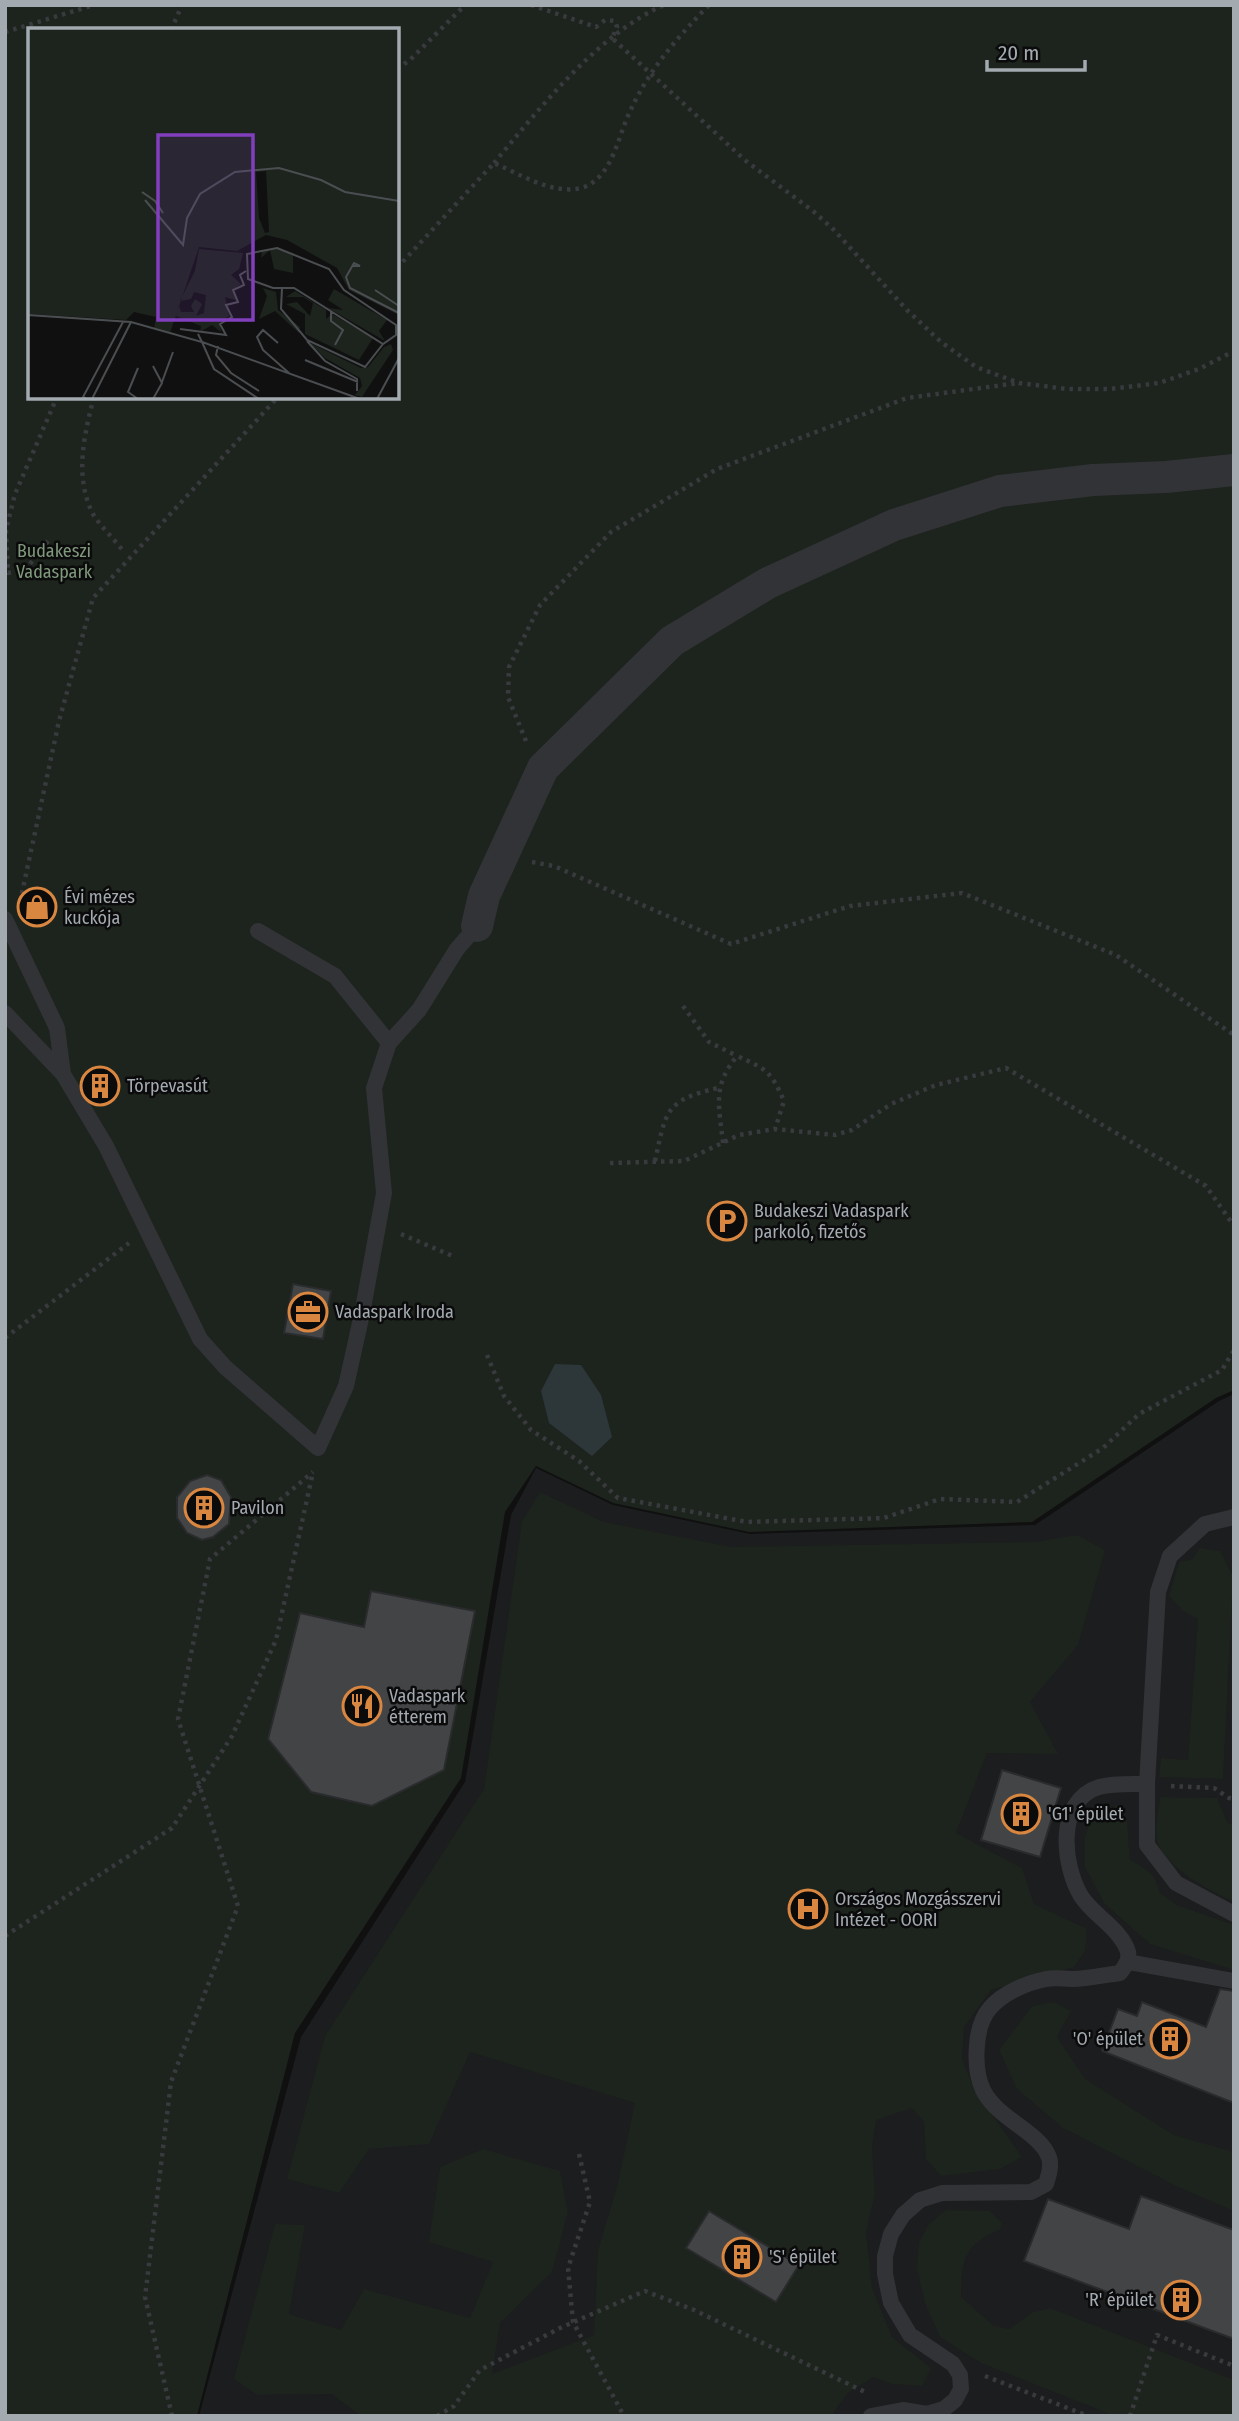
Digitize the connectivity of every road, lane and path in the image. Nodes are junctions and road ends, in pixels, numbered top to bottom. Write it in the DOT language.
graph roads {
  1 [pos="94,5"];
  2 [pos="182,5"];
  3 [pos="465,5"];
  4 [pos="531,5"];
  5 [pos="664,5"];
  6 [pos="709,5"];
  7 [pos="172,28"];
  8 [pos="5,32"];
  9 [pos="611,38"];
  10 [pos="399,67"];
  11 [pos="650,75"];
  12 [pos="494,163"];
  13 [pos="399,266"];
  14 [pos="1234,351"];
  15 [pos="1019,383"];
  16 [pos="56,399"];
  17 [pos="94,399"];
  18 [pos="276,399"];
  19 [pos="1234,470"];
  20 [pos="48,541"];
  21 [pos="124,552"];
  22 [pos="6,574"];
  23 [pos="543,768"];
  24 [pos="501,857"];
  25 [pos="6,921"];
  26 [pos="477,926"];
  27 [pos="258,931"];
  28 [pos="683,1006"];
  29 [pos="5,1013"];
  30 [pos="1234,1035"];
  31 [pos="389,1043"];
  32 [pos="737,1055"];
  33 [pos="63,1074"];
  34 [pos="718,1088"];
  35 [pos="775,1129"];
  36 [pos="723,1143"];
  37 [pos="655,1161"];
  38 [pos="610,1163"];
  39 [pos="377,1224"];
  40 [pos="1234,1226"];
  41 [pos="145,1230"];
  42 [pos="455,1257"];
  43 [pos="5,1338"];
  44 [pos="1234,1350"];
  45 [pos="487,1355"];
  46 [pos="318,1447"];
  47 [pos="313,1472"];
  48 [pos="1234,1517"];
  49 [pos="1147,1784"];
  50 [pos="200,1786"];
  51 [pos="1234,1798"];
  52 [pos="1234,1914"];
  53 [pos="5,1936"];
  54 [pos="1128,1962"];
  55 [pos="1234,1981"];
  56 [pos="579,2154"];
  57 [pos="573,2322"];
  58 [pos="953,2364"];
  59 [pos="1234,2366"];
  60 [pos="903,2410"];
  61 [pos="172,2416"];
  62 [pos="437,2416"];
  63 [pos="624,2416"];
  64 [pos="871,2416"];
  65 [pos="1088,2416"];
  66 [pos="1130,2416"];
  1 -- 8 [label="path"];
  2 -- 7 [label="path"];
  3 -- 10 [label="path"];
  4 -- 9 [label="path"];
  5 -- 9 [label="path"];
  6 -- 11 [label="path"];
  9 -- 11 [label="path"];
  9 -- 12 [label="path"];
  11 -- 12 [label="path"];
  11 -- 15 [label="path"];
  12 -- 13 [label="path"];
  14 -- 15 [label="path"];
  15 -- 23 [label="path"];
  16 -- 22 [label="path"];
  17 -- 21 [label="path"];
  18 -- 25 [label="path"];
  19 -- 23 [label="street"];
  20 -- 22 [label="path"];
  23 -- 24 [label="street"];
  24 -- 26 [label="street"];
  24 -- 30 [label="path"];
  25 -- 33 [label="lane"];
  26 -- 31 [label="lane"];
  27 -- 31 [label="lane"];
  28 -- 32 [label="path"];
  29 -- 33 [label="lane"];
  31 -- 39 [label="lane"];
  32 -- 34 [label="path"];
  32 -- 35 [label="path"];
  33 -- 41 [label="lane"];
  34 -- 36 [label="path"];
  34 -- 37 [label="path"];
  35 -- 36 [label="path"];
  35 -- 40 [label="path"];
  36 -- 37 [label="path"];
  37 -- 38 [label="path"];
  39 -- 42 [label="path"];
  39 -- 46 [label="lane"];
  41 -- 43 [label="path"];
  41 -- 46 [label="lane"];
  44 -- 45 [label="path"];
  46 -- 47 [label="path"];
  47 -- 50 [label="path"];
  47 -- 50 [label="path"];
  48 -- 49 [label="lane"];
  49 -- 51 [label="path"];
  49 -- 52 [label="lane"];
  49 -- 54 [label="lane"];
  50 -- 53 [label="path"];
  50 -- 61 [label="path"];
  54 -- 55 [label="lane"];
  54 -- 58 [label="lane"];
  56 -- 57 [label="path"];
  57 -- 60 [label="path"];
  57 -- 62 [label="path"];
  57 -- 63 [label="path"];
  58 -- 60 [label="lane"];
  58 -- 65 [label="path"];
  59 -- 66 [label="path"];
  60 -- 64 [label="lane"];
}
